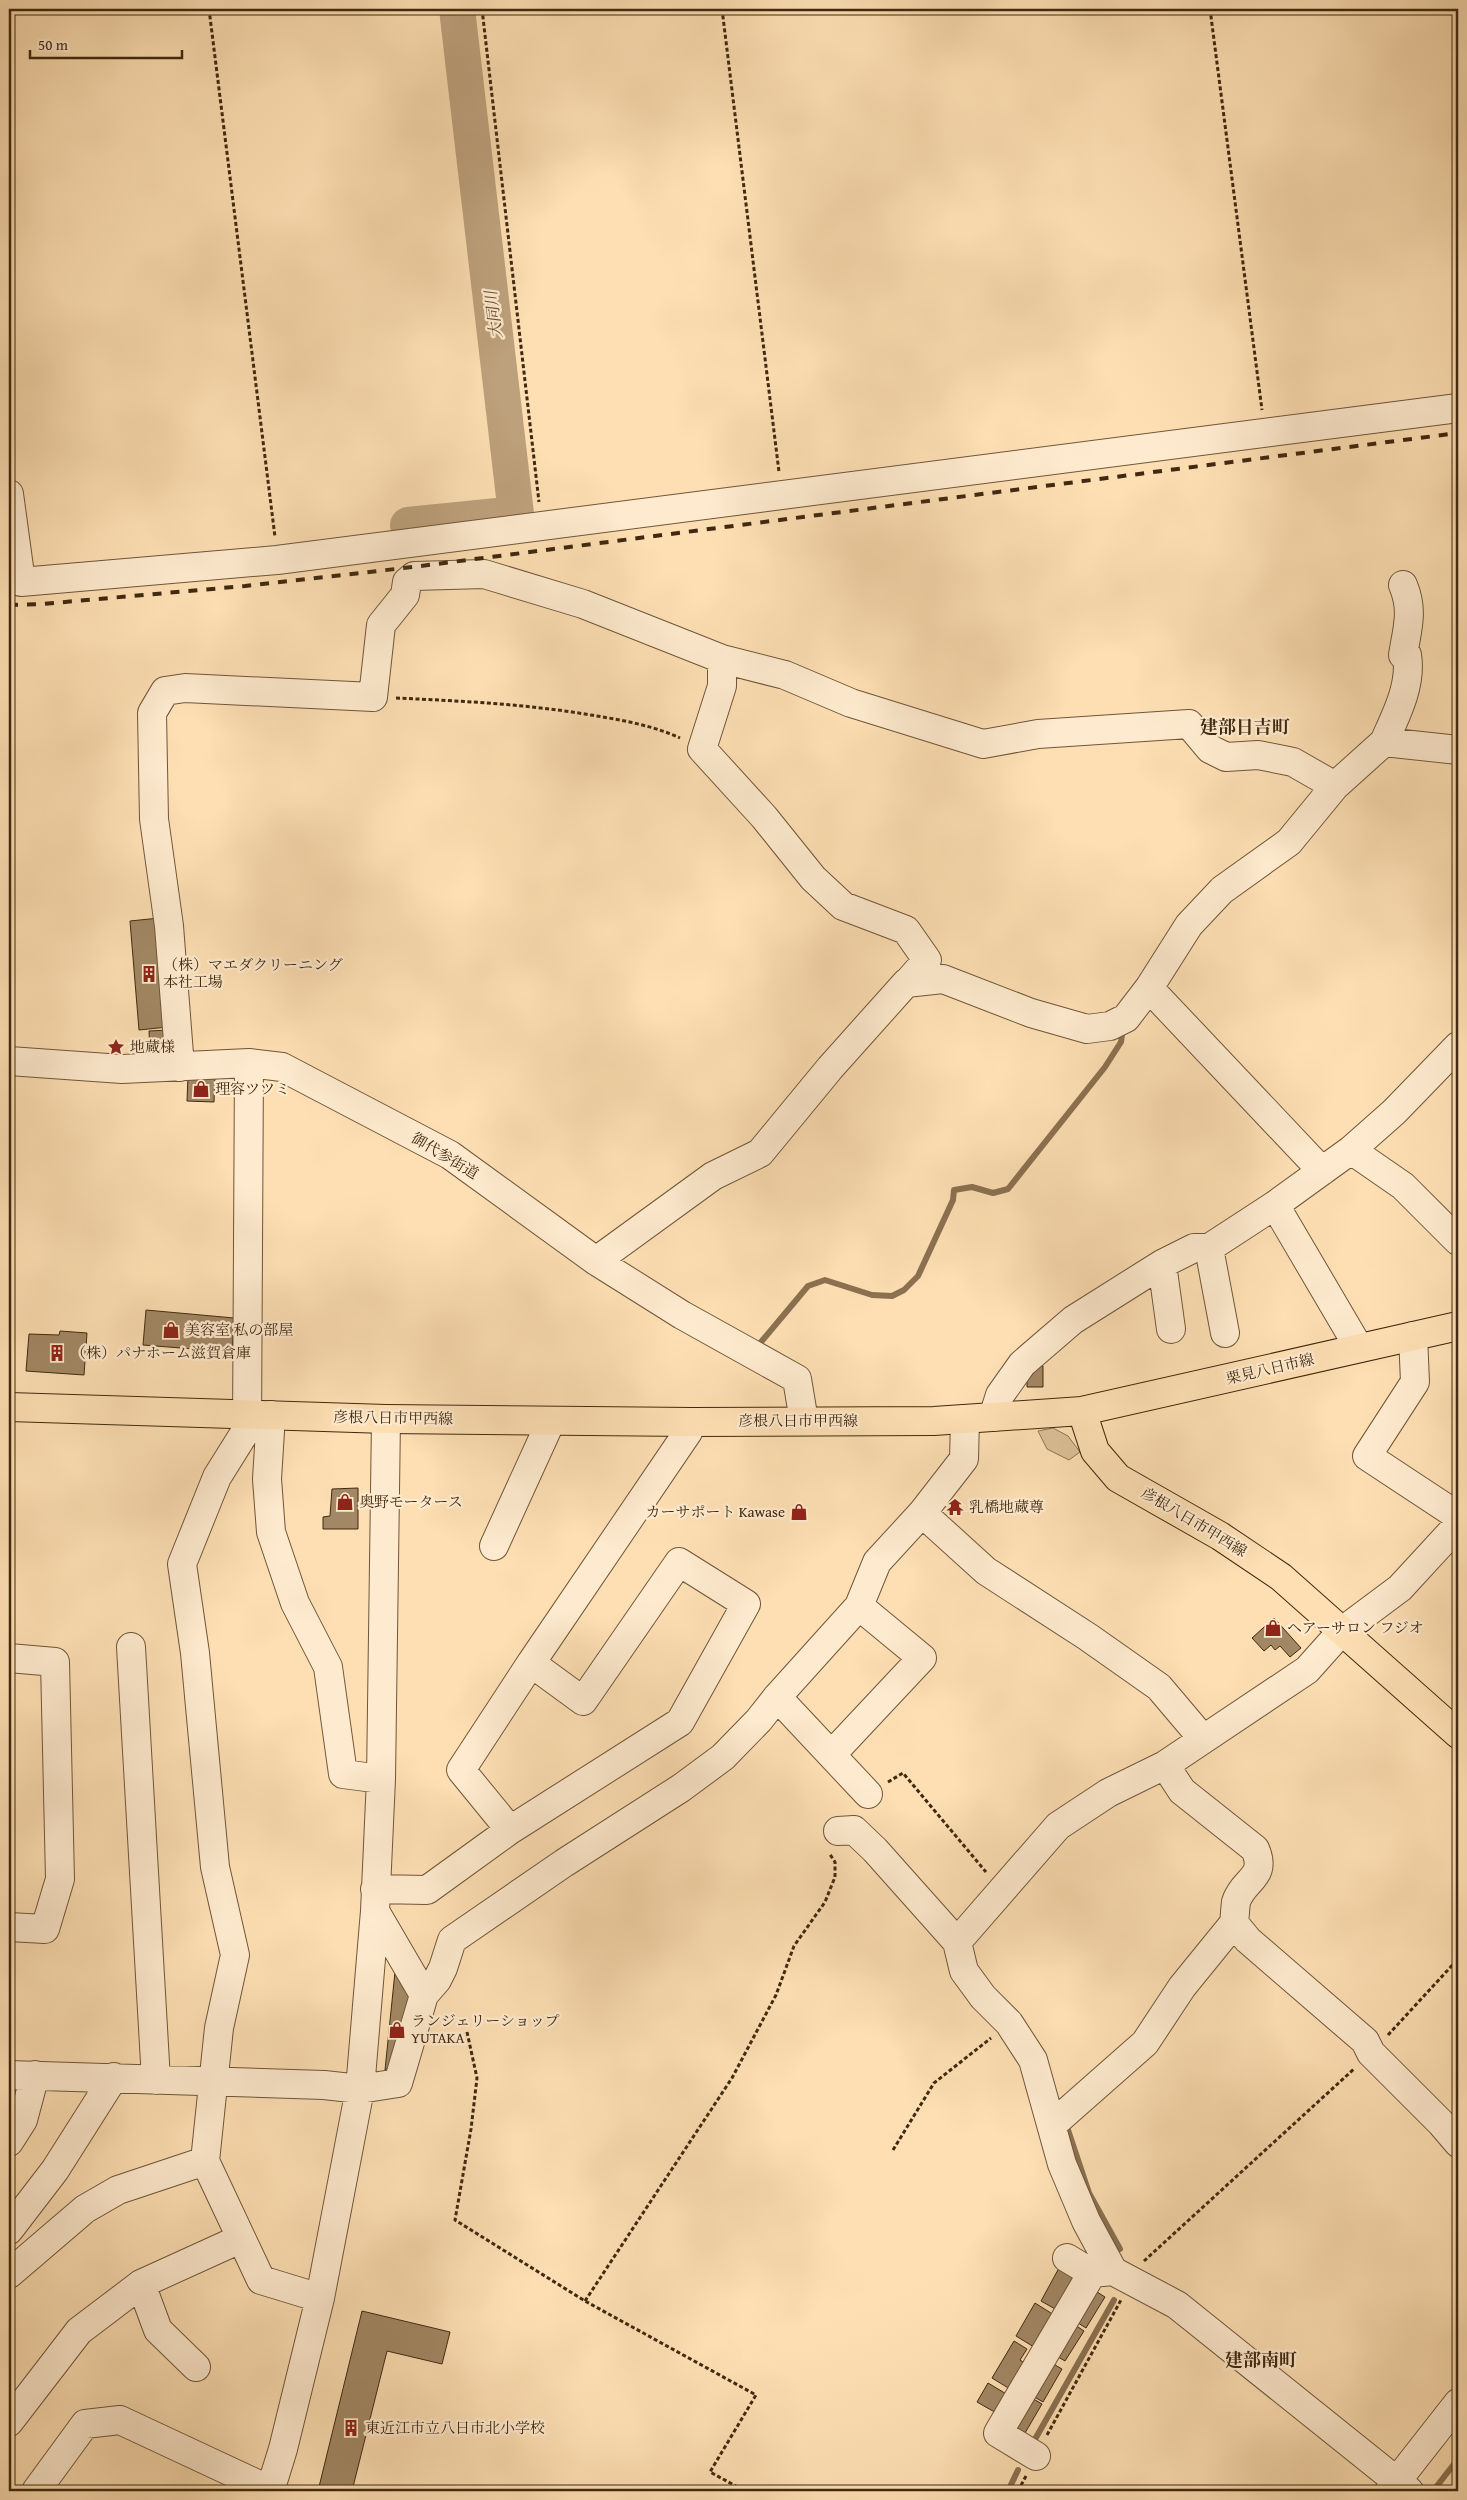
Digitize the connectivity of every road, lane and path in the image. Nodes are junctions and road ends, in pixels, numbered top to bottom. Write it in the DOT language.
graph roads {
  1 [pos="209,9"];
  2 [pos="482,9"];
  3 [pos="722,9"];
  4 [pos="1210,9"];
  5 [pos="1458,408"];
  6 [pos="1266,433"];
  7 [pos="9,494"];
  8 [pos="782,497"];
  9 [pos="542,527"];
  10 [pos="278,560"];
  11 [pos="1403,586"];
  12 [pos="722,659"];
  13 [pos="373,697"];
  14 [pos="1384,742"];
  15 [pos="702,749"];
  16 [pos="1458,750"];
  17 [pos="1335,786"];
  18 [pos="907,983"];
  19 [pos="1149,988"];
  20 [pos="1458,1046"];
  21 [pos="9,1061"];
  22 [pos="249,1063"];
  23 [pos="180,1067"];
  24 [pos="1351,1150"];
  25 [pos="1322,1171"];
  26 [pos="1275,1206"];
  27 [pos="1458,1241"];
  28 [pos="1210,1248"];
  29 [pos="596,1260"];
  30 [pos="1162,1264"];
  31 [pos="1458,1326"];
  32 [pos="1171,1329"];
  33 [pos="1225,1333"];
  34 [pos="1413,1336"];
  35 [pos="1359,1348"];
  36 [pos="9,1407"];
  37 [pos="1082,1411"];
  38 [pos="258,1414"];
  39 [pos="993,1417"];
  40 [pos="386,1419"];
  41 [pos="965,1419"];
  42 [pos="551,1421"];
  43 [pos="804,1421"];
  44 [pos="692,1422"];
  45 [pos="922,1513"];
  46 [pos="1458,1516"];
  47 [pos="1458,1525"];
  48 [pos="494,1546"];
  49 [pos="859,1606"];
  50 [pos="1341,1632"];
  51 [pos="131,1647"];
  52 [pos="9,1658"];
  53 [pos="531,1663"];
  54 [pos="777,1697"];
  55 [pos="1458,1734"];
  56 [pos="1204,1739"];
  57 [pos="832,1754"];
  58 [pos="1164,1765"];
  59 [pos="381,1779"];
  60 [pos="868,1794"];
  61 [pos="510,1830"];
  62 [pos="838,1831"];
  63 [pos="1001,1890"];
  64 [pos="375,1900"];
  65 [pos="1234,1923"];
  66 [pos="9,1927"];
  67 [pos="957,1942"];
  68 [pos="1458,1959"];
  69 [pos="424,1995"];
  70 [pos="1008,2023"];
  71 [pos="467,2032"];
  72 [pos="1371,2053"];
  73 [pos="9,2075"];
  74 [pos="35,2075"];
  75 [pos="114,2077"];
  76 [pos="156,2080"];
  77 [pos="214,2081"];
  78 [pos="360,2089"];
  79 [pos="1052,2125"];
  80 [pos="9,2142"];
  81 [pos="1458,2143"];
  82 [pos="893,2150"];
  83 [pos="205,2161"];
  84 [pos="9,2230"];
  85 [pos="240,2239"];
  86 [pos="1067,2258"];
  87 [pos="9,2274"];
  88 [pos="1110,2274"];
  89 [pos="140,2284"];
  90 [pos="320,2298"];
  91 [pos="585,2301"];
  92 [pos="196,2367"];
  93 [pos="1458,2403"];
  94 [pos="9,2422"];
  95 [pos="1458,2427"];
  96 [pos="1036,2456"];
  97 [pos="1401,2489"];
  98 [pos="270,2490"];
  99 [pos="36,2491"];
  100 [pos="745,2491"];
  101 [pos="1018,2491"];
  1 -- 10 [label="path"];
  2 -- 9 [label="path"];
  3 -- 8 [label="path"];
  4 -- 6 [label="path"];
  5 -- 6 [label="street"];
  6 -- 8 [label="street"];
  7 -- 10 [label="street"];
  8 -- 9 [label="street"];
  9 -- 10 [label="street"];
  11 -- 14 [label="street"];
  12 -- 13 [label="street"];
  12 -- 15 [label="street"];
  12 -- 17 [label="street"];
  13 -- 15 [label="path"];
  13 -- 23 [label="street"];
  14 -- 16 [label="street"];
  14 -- 17 [label="street"];
  15 -- 18 [label="street"];
  17 -- 19 [label="street"];
  18 -- 19 [label="street"];
  18 -- 29 [label="street"];
  19 -- 25 [label="street"];
  20 -- 24 [label="street"];
  21 -- 23 [label="street, 御代参街道"];
  22 -- 23 [label="street, 御代参街道"];
  22 -- 29 [label="street, 御代参街道"];
  22 -- 38 [label="street"];
  24 -- 25 [label="street"];
  24 -- 27 [label="street"];
  25 -- 26 [label="street"];
  26 -- 28 [label="street"];
  26 -- 35 [label="street"];
  28 -- 30 [label="street"];
  28 -- 33 [label="street"];
  29 -- 43 [label="street, 御代参街道"];
  30 -- 32 [label="street"];
  30 -- 39 [label="street"];
  31 -- 34 [label="main road, 栗見八日市線"];
  34 -- 35 [label="main road, 栗見八日市線"];
  34 -- 46 [label="street"];
  35 -- 37 [label="main road, 栗見八日市線"];
  36 -- 38 [label="main road, 彦根八日市甲西線"];
  37 -- 39 [label="main road, 彦根八日市甲西線"];
  37 -- 50 [label="main road, 彦根八日市甲西線"];
  38 -- 40 [label="main road, 彦根八日市甲西線"];
  38 -- 59 [label="street"];
  38 -- 77 [label="street"];
  39 -- 41 [label="main road, 彦根八日市甲西線"];
  40 -- 42 [label="main road, 彦根八日市甲西線"];
  40 -- 59 [label="street"];
  41 -- 43 [label="main road, 彦根八日市甲西線"];
  41 -- 45 [label="street"];
  42 -- 44 [label="main road, 彦根八日市甲西線"];
  42 -- 48 [label="street"];
  43 -- 44 [label="main road, 彦根八日市甲西線"];
  44 -- 53 [label="street"];
  45 -- 49 [label="street"];
  45 -- 56 [label="street"];
  47 -- 50 [label="street"];
  49 -- 54 [label="street"];
  49 -- 57 [label="street"];
  50 -- 55 [label="main road, 彦根八日市甲西線"];
  50 -- 56 [label="street"];
  51 -- 76 [label="street"];
  52 -- 66 [label="street"];
  53 -- 61 [label="street"];
  53 -- 61 [label="street"];
  54 -- 57 [label="street"];
  54 -- 69 [label="street"];
  56 -- 58 [label="street"];
  57 -- 60 [label="street"];
  58 -- 63 [label="street"];
  58 -- 65 [label="street"];
  59 -- 64 [label="street"];
  60 -- 63 [label="path"];
  61 -- 64 [label="street"];
  62 -- 67 [label="street"];
  62 -- 91 [label="path"];
  63 -- 67 [label="street"];
  64 -- 69 [label="street"];
  64 -- 78 [label="street"];
  65 -- 72 [label="street"];
  65 -- 79 [label="street"];
  67 -- 70 [label="street"];
  68 -- 72 [label="path"];
  69 -- 78 [label="street"];
  70 -- 79 [label="street"];
  70 -- 82 [label="path"];
  71 -- 91 [label="path"];
  72 -- 81 [label="street"];
  72 -- 88 [label="path"];
  73 -- 74 [label="street"];
  74 -- 75 [label="street"];
  74 -- 80 [label="street"];
  75 -- 76 [label="street"];
  75 -- 84 [label="street"];
  76 -- 77 [label="street"];
  77 -- 78 [label="street"];
  77 -- 83 [label="street"];
  78 -- 90 [label="street"];
  79 -- 88 [label="street"];
  83 -- 85 [label="street"];
  83 -- 87 [label="street"];
  85 -- 89 [label="street"];
  85 -- 90 [label="street"];
  86 -- 88 [label="street"];
  88 -- 96 [label="path"];
  88 -- 96 [label="street"];
  88 -- 97 [label="street"];
  89 -- 92 [label="street"];
  89 -- 94 [label="street"];
  90 -- 98 [label="street"];
  91 -- 100 [label="path"];
  93 -- 97 [label="street"];
  95 -- 97 [label="street"];
  96 -- 101 [label="path"];
  98 -- 99 [label="street"];
}
